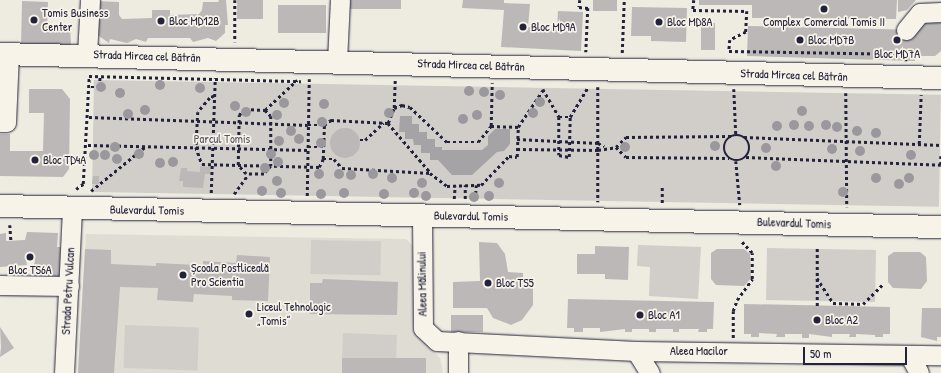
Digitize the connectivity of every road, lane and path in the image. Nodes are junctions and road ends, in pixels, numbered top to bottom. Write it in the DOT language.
graph roads {
  1 [pos="90,0"];
  2 [pos="234,0"];
  3 [pos="340,0"];
  4 [pos="580,0"];
  5 [pos="624,0"];
  6 [pos="694,0"];
  7 [pos="747,11"];
  8 [pos="752,11"];
  9 [pos="941,12"];
  10 [pos="906,30"];
  11 [pos="730,51"];
  12 [pos="4,54"];
  13 [pos="87,54"];
  14 [pos="586,54"];
  15 [pos="622,55"];
  16 [pos="730,58"];
  17 [pos="236,59"];
  18 [pos="337,61"];
  19 [pos="906,61"];
  20 [pos="100,72"];
  21 [pos="215,75"];
  22 [pos="100,76"];
  23 [pos="301,77"];
  24 [pos="215,79"];
  25 [pos="309,79"];
  26 [pos="297,81"];
  27 [pos="317,81"];
  28 [pos="395,81"];
  29 [pos="387,82"];
  30 [pos="402,83"];
  31 [pos="492,83"];
  32 [pos="484,85"];
  33 [pos="499,85"];
  34 [pos="588,85"];
  35 [pos="598,85"];
  36 [pos="536,86"];
  37 [pos="543,86"];
  38 [pos="550,86"];
  39 [pos="580,86"];
  40 [pos="934,86"];
  41 [pos="91,87"];
  42 [pos="606,87"];
  43 [pos="734,89"];
  44 [pos="726,90"];
  45 [pos="741,90"];
  46 [pos="846,91"];
  47 [pos="838,92"];
  48 [pos="853,92"];
  49 [pos="921,93"];
  50 [pos="913,94"];
  51 [pos="214,96"];
  52 [pos="394,108"];
  53 [pos="265,110"];
  54 [pos="89,117"];
  55 [pos="559,117"];
  56 [pos="570,117"];
  57 [pos="198,120"];
  58 [pos="214,121"];
  59 [pos="0,122"];
  60 [pos="239,123"];
  61 [pos="383,123"];
  62 [pos="388,123"];
  63 [pos="271,124"];
  64 [pos="308,125"];
  65 [pos="324,125"];
  66 [pos="491,126"];
  67 [pos="518,127"];
  68 [pos="736,135"];
  69 [pos="731,136"];
  70 [pos="744,137"];
  71 [pos="517,139"];
  72 [pos="360,140"];
  73 [pos="559,142"];
  74 [pos="571,142"];
  75 [pos="846,142"];
  76 [pos="598,143"];
  77 [pos="919,144"];
  78 [pos="88,145"];
  79 [pos="146,146"];
  80 [pos="941,146"];
  81 [pos="196,147"];
  82 [pos="213,147"];
  83 [pos="324,147"];
  84 [pos="605,147"];
  85 [pos="616,147"];
  86 [pos="239,148"];
  87 [pos="271,149"];
  88 [pos="308,149"];
  89 [pos="517,149"];
  90 [pos="559,150"];
  91 [pos="571,150"];
  92 [pos="598,150"];
  93 [pos="941,156"];
  94 [pos="746,157"];
  95 [pos="729,158"];
  96 [pos="324,159"];
  97 [pos="736,161"];
  98 [pos="846,161"];
  99 [pos="212,164"];
  100 [pos="238,165"];
  101 [pos="941,165"];
  102 [pos="271,166"];
  103 [pos="308,167"];
  104 [pos="430,173"];
  105 [pos="248,175"];
  106 [pos="465,185"];
  107 [pos="476,185"];
  108 [pos="455,186"];
  109 [pos="662,186"];
  110 [pos="90,191"];
  111 [pos="211,194"];
  112 [pos="234,194"];
  113 [pos="307,196"];
  114 [pos="70,198"];
  115 [pos="454,199"];
  116 [pos="465,200"];
  117 [pos="475,200"];
  118 [pos="598,202"];
  119 [pos="662,204"];
  120 [pos="740,205"];
  121 [pos="0,206"];
  122 [pos="847,207"];
  123 [pos="422,215"];
  124 [pos="10,225"];
  125 [pos="941,227"];
  126 [pos="11,241"];
  127 [pos="741,241"];
  128 [pos="817,246"];
  129 [pos="817,278"];
  130 [pos="0,285"];
  131 [pos="882,285"];
  132 [pos="69,286"];
  133 [pos="817,306"];
  134 [pos="458,341"];
  135 [pos="636,350"];
  136 [pos="733,350"];
  137 [pos="941,355"];
  138 [pos="910,356"];
  139 [pos="64,373"];
  140 [pos="458,373"];
  141 [pos="650,373"];
  142 [pos="919,373"];
  1 -- 13 [label="street"];
  2 -- 17 [label="path"];
  3 -- 18 [label="street"];
  4 -- 14 [label="path"];
  5 -- 15 [label="path"];
  6 -- 7 [label="path"];
  7 -- 8 [label="path"];
  7 -- 11 [label="path"];
  9 -- 10 [label="street"];
  11 -- 16 [label="path"];
  11 -- 19 [label="path"];
  12 -- 13 [label="main road, Strada Mircea cel Bătrân"];
  12 -- 59 [label="street"];
  13 -- 17 [label="main road, Strada Mircea cel Bătrân"];
  17 -- 18 [label="main road, Strada Mircea cel Bătrân"];
  18 -- 40 [label="main road, Strada Mircea cel Bătrân"];
  20 -- 22 [label="path"];
  21 -- 24 [label="path"];
  22 -- 24 [label="path"];
  22 -- 41 [label="path"];
  22 -- 114 [label="path"];
  23 -- 26 [label="path"];
  24 -- 26 [label="path"];
  24 -- 51 [label="path"];
  25 -- 26 [label="path"];
  25 -- 27 [label="path"];
  25 -- 64 [label="path"];
  26 -- 53 [label="path"];
  28 -- 29 [label="path"];
  28 -- 30 [label="path"];
  28 -- 52 [label="path"];
  31 -- 32 [label="path"];
  31 -- 33 [label="path"];
  31 -- 66 [label="path"];
  34 -- 35 [label="path"];
  34 -- 39 [label="path"];
  34 -- 56 [label="path"];
  35 -- 42 [label="path"];
  35 -- 76 [label="path"];
  36 -- 37 [label="path"];
  37 -- 38 [label="path"];
  37 -- 55 [label="path"];
  37 -- 67 [label="path"];
  40 -- 49 [label="path"];
  43 -- 44 [label="path"];
  43 -- 45 [label="path"];
  43 -- 68 [label="path"];
  46 -- 47 [label="path"];
  46 -- 48 [label="path"];
  46 -- 75 [label="path"];
  49 -- 50 [label="path"];
  49 -- 77 [label="path"];
  51 -- 57 [label="path"];
  51 -- 58 [label="path"];
  52 -- 62 [label="path"];
  52 -- 66 [label="path"];
  53 -- 60 [label="path"];
  53 -- 63 [label="path"];
  54 -- 57 [label="path"];
  55 -- 56 [label="path"];
  55 -- 73 [label="path"];
  56 -- 74 [label="path"];
  57 -- 58 [label="path"];
  57 -- 81 [label="path"];
  58 -- 60 [label="path"];
  58 -- 82 [label="path"];
  60 -- 63 [label="path"];
  60 -- 86 [label="path"];
  61 -- 62 [label="path"];
  61 -- 65 [label="path"];
  61 -- 72 [label="path"];
  62 -- 104 [label="path"];
  63 -- 64 [label="path"];
  63 -- 87 [label="path"];
  64 -- 65 [label="path"];
  64 -- 88 [label="path"];
  65 -- 83 [label="path"];
  66 -- 67 [label="path"];
  67 -- 71 [label="path"];
  68 -- 69 [label="path"];
  68 -- 70 [label="path"];
  69 -- 85 [label="path"];
  69 -- 95 [label="path"];
  70 -- 75 [label="path"];
  70 -- 94 [label="path"];
  71 -- 73 [label="path"];
  71 -- 89 [label="path"];
  73 -- 74 [label="path"];
  73 -- 90 [label="path"];
  74 -- 76 [label="path"];
  74 -- 91 [label="path"];
  75 -- 77 [label="path"];
  75 -- 98 [label="path"];
  76 -- 84 [label="path"];
  76 -- 92 [label="path"];
  77 -- 80 [label="path"];
  78 -- 79 [label="path"];
  79 -- 81 [label="path"];
  79 -- 110 [label="path"];
  81 -- 82 [label="path"];
  81 -- 99 [label="path"];
  82 -- 86 [label="path"];
  82 -- 99 [label="path"];
  83 -- 88 [label="path"];
  83 -- 96 [label="path"];
  84 -- 85 [label="path"];
  84 -- 92 [label="path"];
  85 -- 95 [label="path"];
  86 -- 87 [label="path"];
  86 -- 100 [label="path"];
  87 -- 88 [label="path"];
  87 -- 102 [label="path"];
  88 -- 103 [label="path"];
  89 -- 90 [label="path"];
  89 -- 107 [label="path"];
  90 -- 91 [label="path"];
  90 -- 91 [label="path"];
  91 -- 92 [label="path"];
  92 -- 118 [label="path"];
  93 -- 101 [label="path"];
  94 -- 97 [label="path"];
  94 -- 98 [label="path"];
  95 -- 97 [label="path"];
  96 -- 103 [label="path"];
  96 -- 104 [label="path"];
  97 -- 120 [label="path"];
  98 -- 101 [label="path"];
  98 -- 122 [label="path"];
  99 -- 100 [label="path"];
  99 -- 111 [label="path"];
  100 -- 102 [label="path"];
  100 -- 105 [label="path"];
  102 -- 103 [label="path"];
  102 -- 105 [label="path"];
  103 -- 113 [label="path"];
  104 -- 108 [label="path"];
  105 -- 112 [label="path"];
  106 -- 107 [label="path"];
  106 -- 108 [label="path"];
  106 -- 116 [label="path"];
  107 -- 117 [label="path"];
  108 -- 115 [label="path"];
  109 -- 119 [label="path"];
  114 -- 121 [label="main road, Bulevardul Tomis"];
  114 -- 123 [label="main road, Bulevardul Tomis"];
  114 -- 132 [label="street, Strada Petru Vulcan"];
  123 -- 125 [label="main road, Bulevardul Tomis"];
  123 -- 134 [label="street, Aleea Mălinului"];
  124 -- 126 [label="path"];
  127 -- 136 [label="path"];
  128 -- 129 [label="path"];
  129 -- 131 [label="path"];
  129 -- 133 [label="path"];
  130 -- 132 [label="street"];
  132 -- 139 [label="street, Strada Petru Vulcan"];
  134 -- 135 [label="street, Aleea Macilor"];
  134 -- 140 [label="street"];
  135 -- 136 [label="street, Aleea Macilor"];
  135 -- 141 [label="street"];
  136 -- 138 [label="street, Aleea Macilor"];
  137 -- 138 [label="street, Aleea Macilor"];
  138 -- 142 [label="street"];
}
